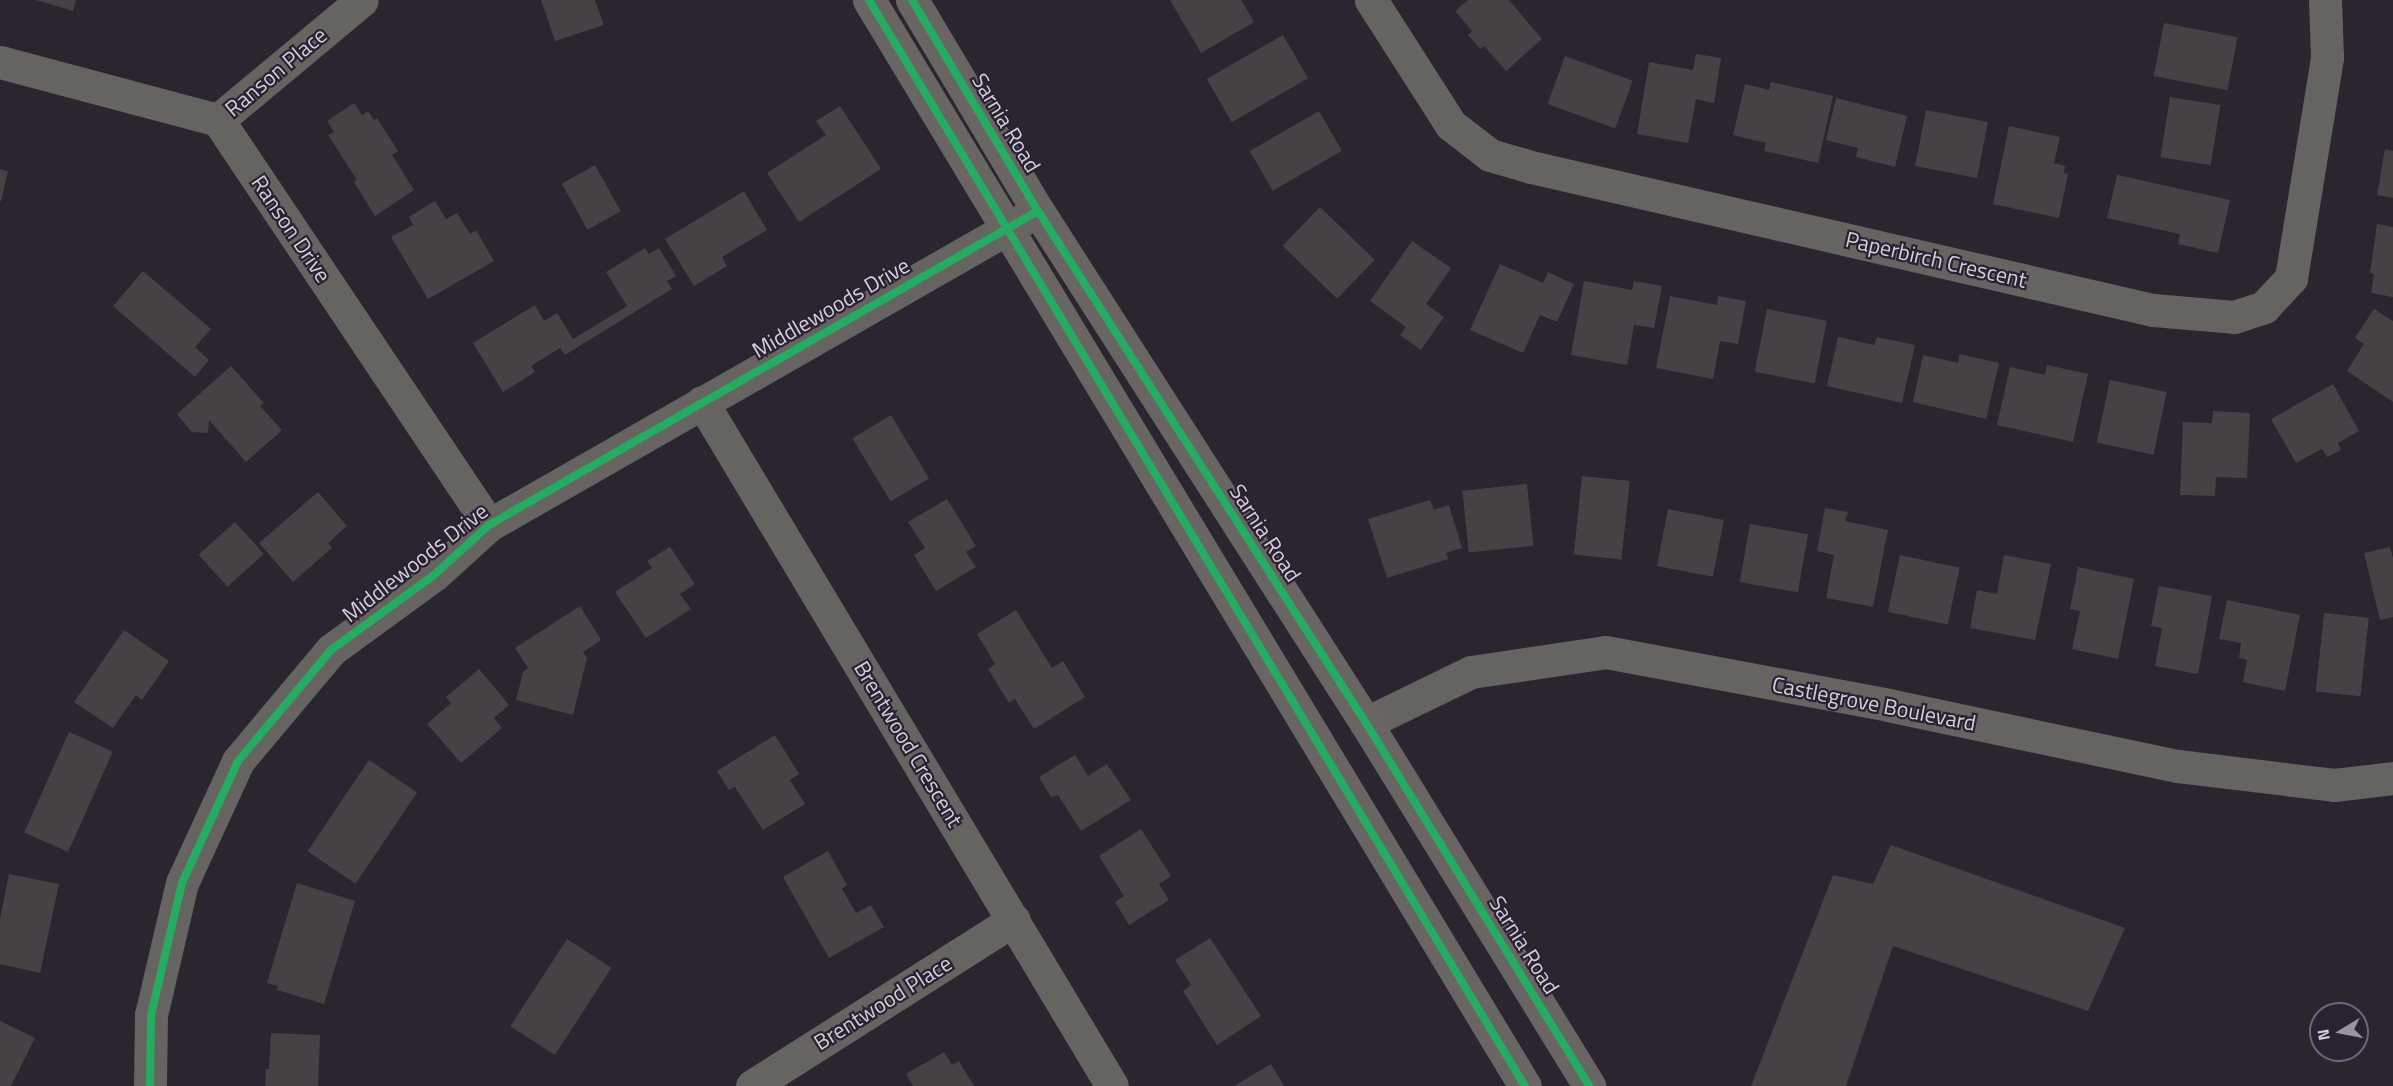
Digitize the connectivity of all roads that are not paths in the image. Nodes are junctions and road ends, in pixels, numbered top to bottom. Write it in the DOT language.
graph roads {
  1 [pos="362,0"];
  2 [pos="869,0"];
  3 [pos="912,0"];
  4 [pos="1371,0"];
  5 [pos="2325,0"];
  6 [pos="0,62"];
  7 [pos="218,120"];
  8 [pos="1038,212"];
  9 [pos="1008,228"];
  10 [pos="702,402"];
  11 [pos="489,525"];
  12 [pos="1366,723"];
  13 [pos="2393,777"];
  14 [pos="1014,920"];
  15 [pos="150,1086"];
  16 [pos="752,1086"];
  17 [pos="1112,1086"];
  18 [pos="1525,1086"];
  19 [pos="1589,1086"];
  1 -- 7 [label="street, Ranson Place"];
  2 -- 9 [label="main road"];
  3 -- 8 [label="main road, Sarnia Road"];
  4 -- 5 [label="street, Paperbirch Crescent"];
  6 -- 7 [label="street"];
  7 -- 11 [label="street, Ranson Drive"];
  8 -- 9 [label="street, Middlewoods Drive"];
  8 -- 12 [label="main road, Sarnia Road"];
  9 -- 10 [label="street, Middlewoods Drive"];
  9 -- 18 [label="main road"];
  10 -- 11 [label="street, Middlewoods Drive"];
  10 -- 14 [label="street, Brentwood Crescent"];
  11 -- 15 [label="street, Middlewoods Drive"];
  12 -- 13 [label="street, Castlegrove Boulevard"];
  12 -- 19 [label="main road, Sarnia Road"];
  14 -- 16 [label="street, Brentwood Place"];
  14 -- 17 [label="street, Brentwood Crescent"];
}
